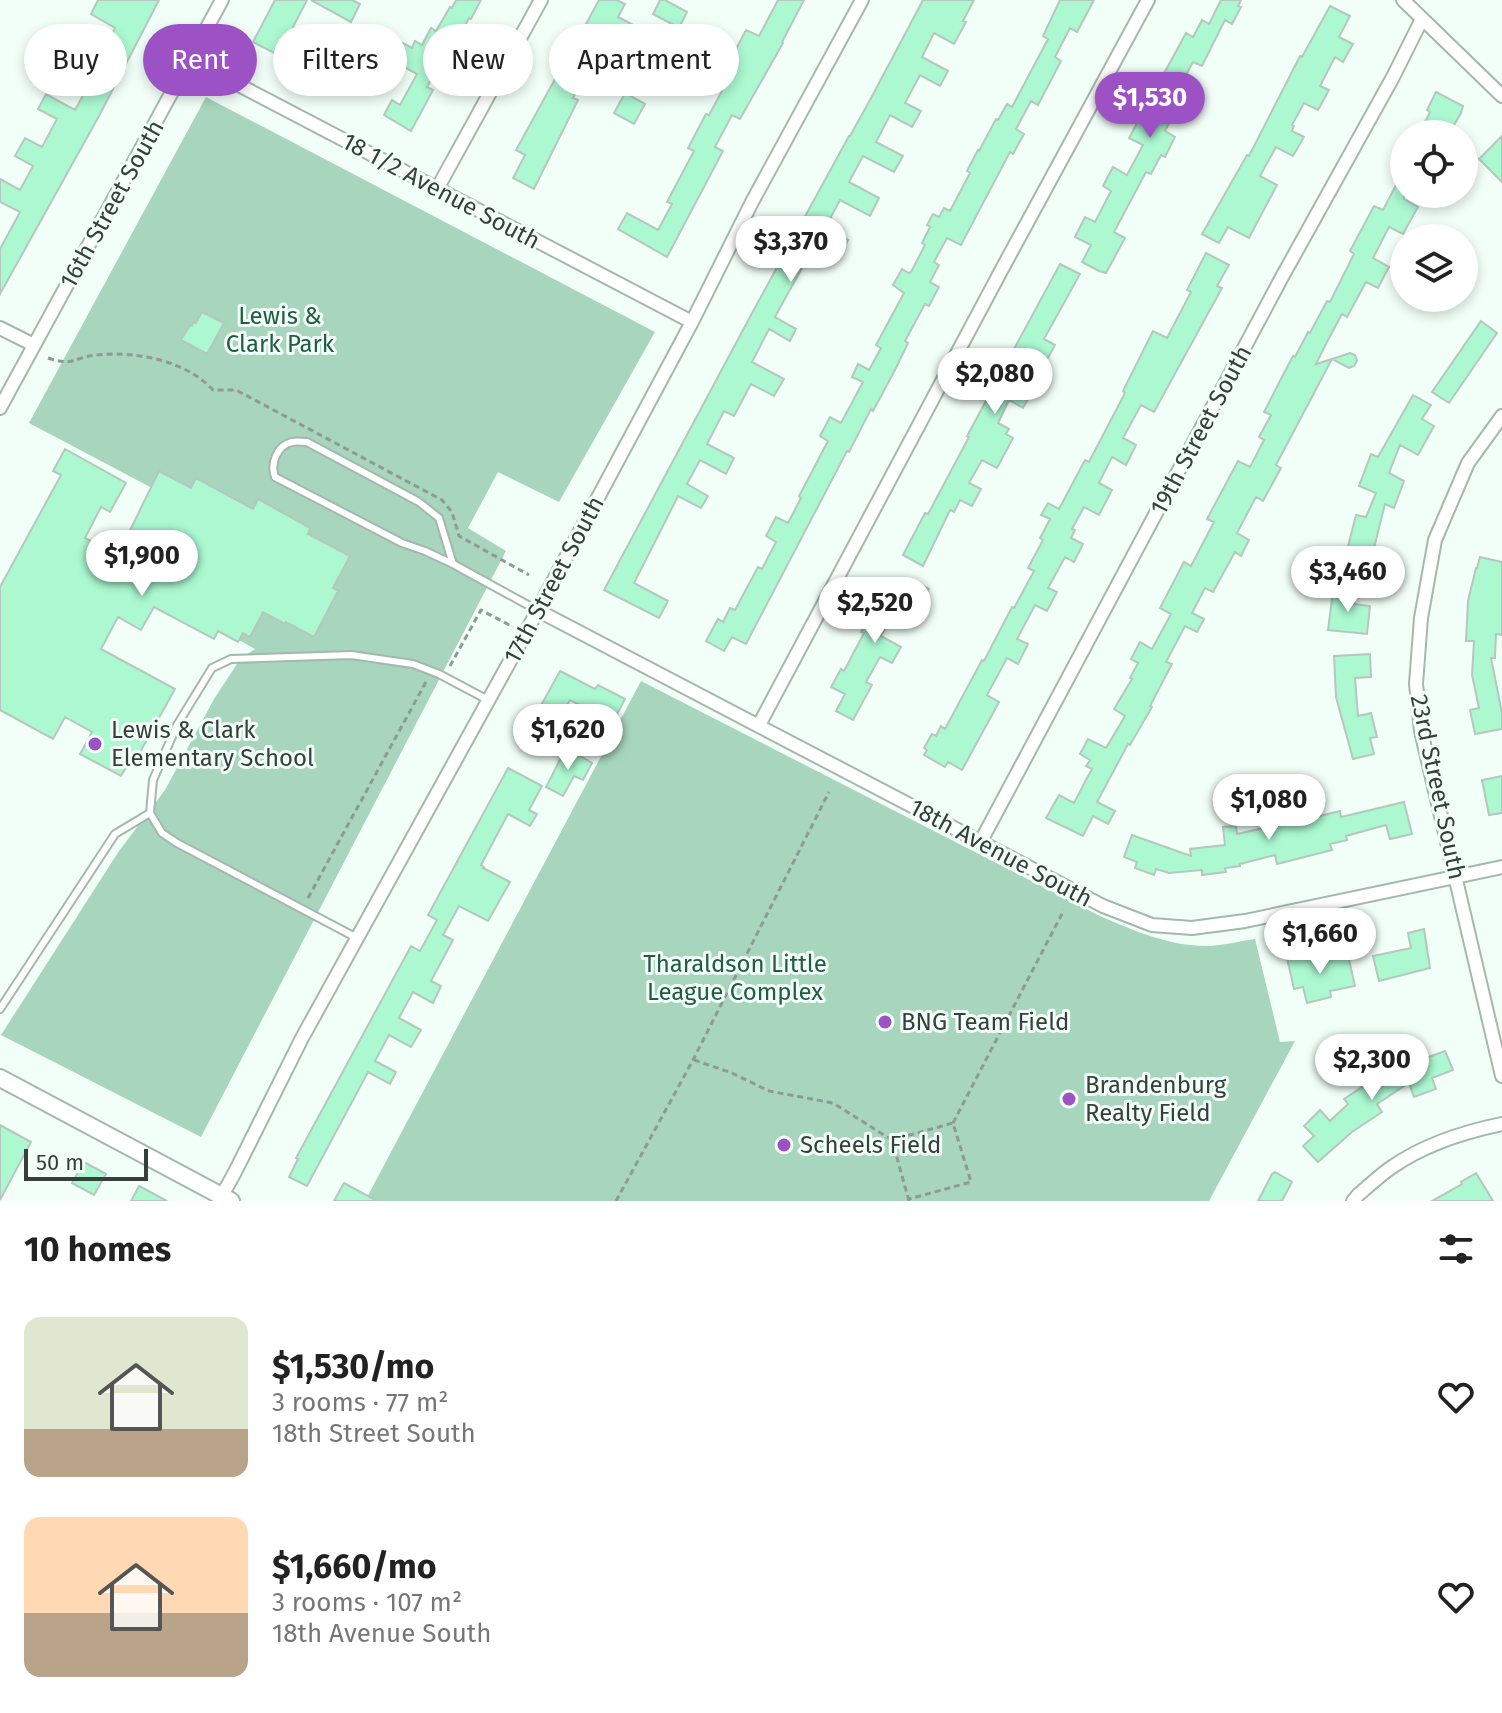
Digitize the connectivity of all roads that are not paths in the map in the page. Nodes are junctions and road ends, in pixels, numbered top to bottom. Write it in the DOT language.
graph roads {
  1 [pos="222,0"];
  2 [pos="541,0"];
  3 [pos="862,0"];
  4 [pos="1148,0"];
  5 [pos="1403,0"];
  6 [pos="1422,19"];
  7 [pos="210,24"];
  8 [pos="257,95"];
  9 [pos="171,96"];
  10 [pos="1502,96"];
  11 [pos="437,189"];
  12 [pos="692,322"];
  13 [pos="0,328"];
  14 [pos="34,345"];
  15 [pos="0,408"];
  16 [pos="1502,416"];
  17 [pos="453,564"];
  18 [pos="537,610"];
  19 [pos="489,700"];
  20 [pos="759,725"];
  21 [pos="150,813"];
  22 [pos="981,841"];
  23 [pos="1502,867"];
  24 [pos="1456,877"];
  25 [pos="357,938"];
  26 [pos="0,1009"];
  27 [pos="1502,1076"];
  28 [pos="0,1078"];
  29 [pos="1502,1124"];
  30 [pos="224,1199"];
  31 [pos="1353,1201"];
  1 -- 7 [label="street, 16th Street South"];
  2 -- 11 [label="street"];
  3 -- 12 [label="street, 17th Street South"];
  4 -- 20 [label="street"];
  5 -- 6 [label="street"];
  6 -- 10 [label="street"];
  6 -- 22 [label="street, 19th Street South"];
  8 -- 11 [label="street, 18 1/2 Avenue South"];
  9 -- 14 [label="street, 16th Street South"];
  11 -- 12 [label="street, 18 1/2 Avenue South"];
  12 -- 18 [label="street, 17th Street South"];
  13 -- 14 [label="street"];
  14 -- 15 [label="street, 16th Street South"];
  16 -- 24 [label="street, 23rd Street South"];
  17 -- 17 [label="lane"];
  17 -- 18 [label="lane"];
  18 -- 19 [label="street, 17th Street South"];
  18 -- 20 [label="street, 18th Avenue South"];
  19 -- 21 [label="lane"];
  19 -- 25 [label="street, 17th Street South"];
  20 -- 22 [label="street, 18th Avenue South"];
  21 -- 25 [label="lane"];
  21 -- 26 [label="lane"];
  22 -- 24 [label="street, 18th Avenue South"];
  23 -- 24 [label="street, 18th Avenue South"];
  24 -- 27 [label="street, 23rd Street South"];
  25 -- 30 [label="street, 17th Street South"];
  28 -- 30 [label="street"];
  29 -- 31 [label="street"];
}
